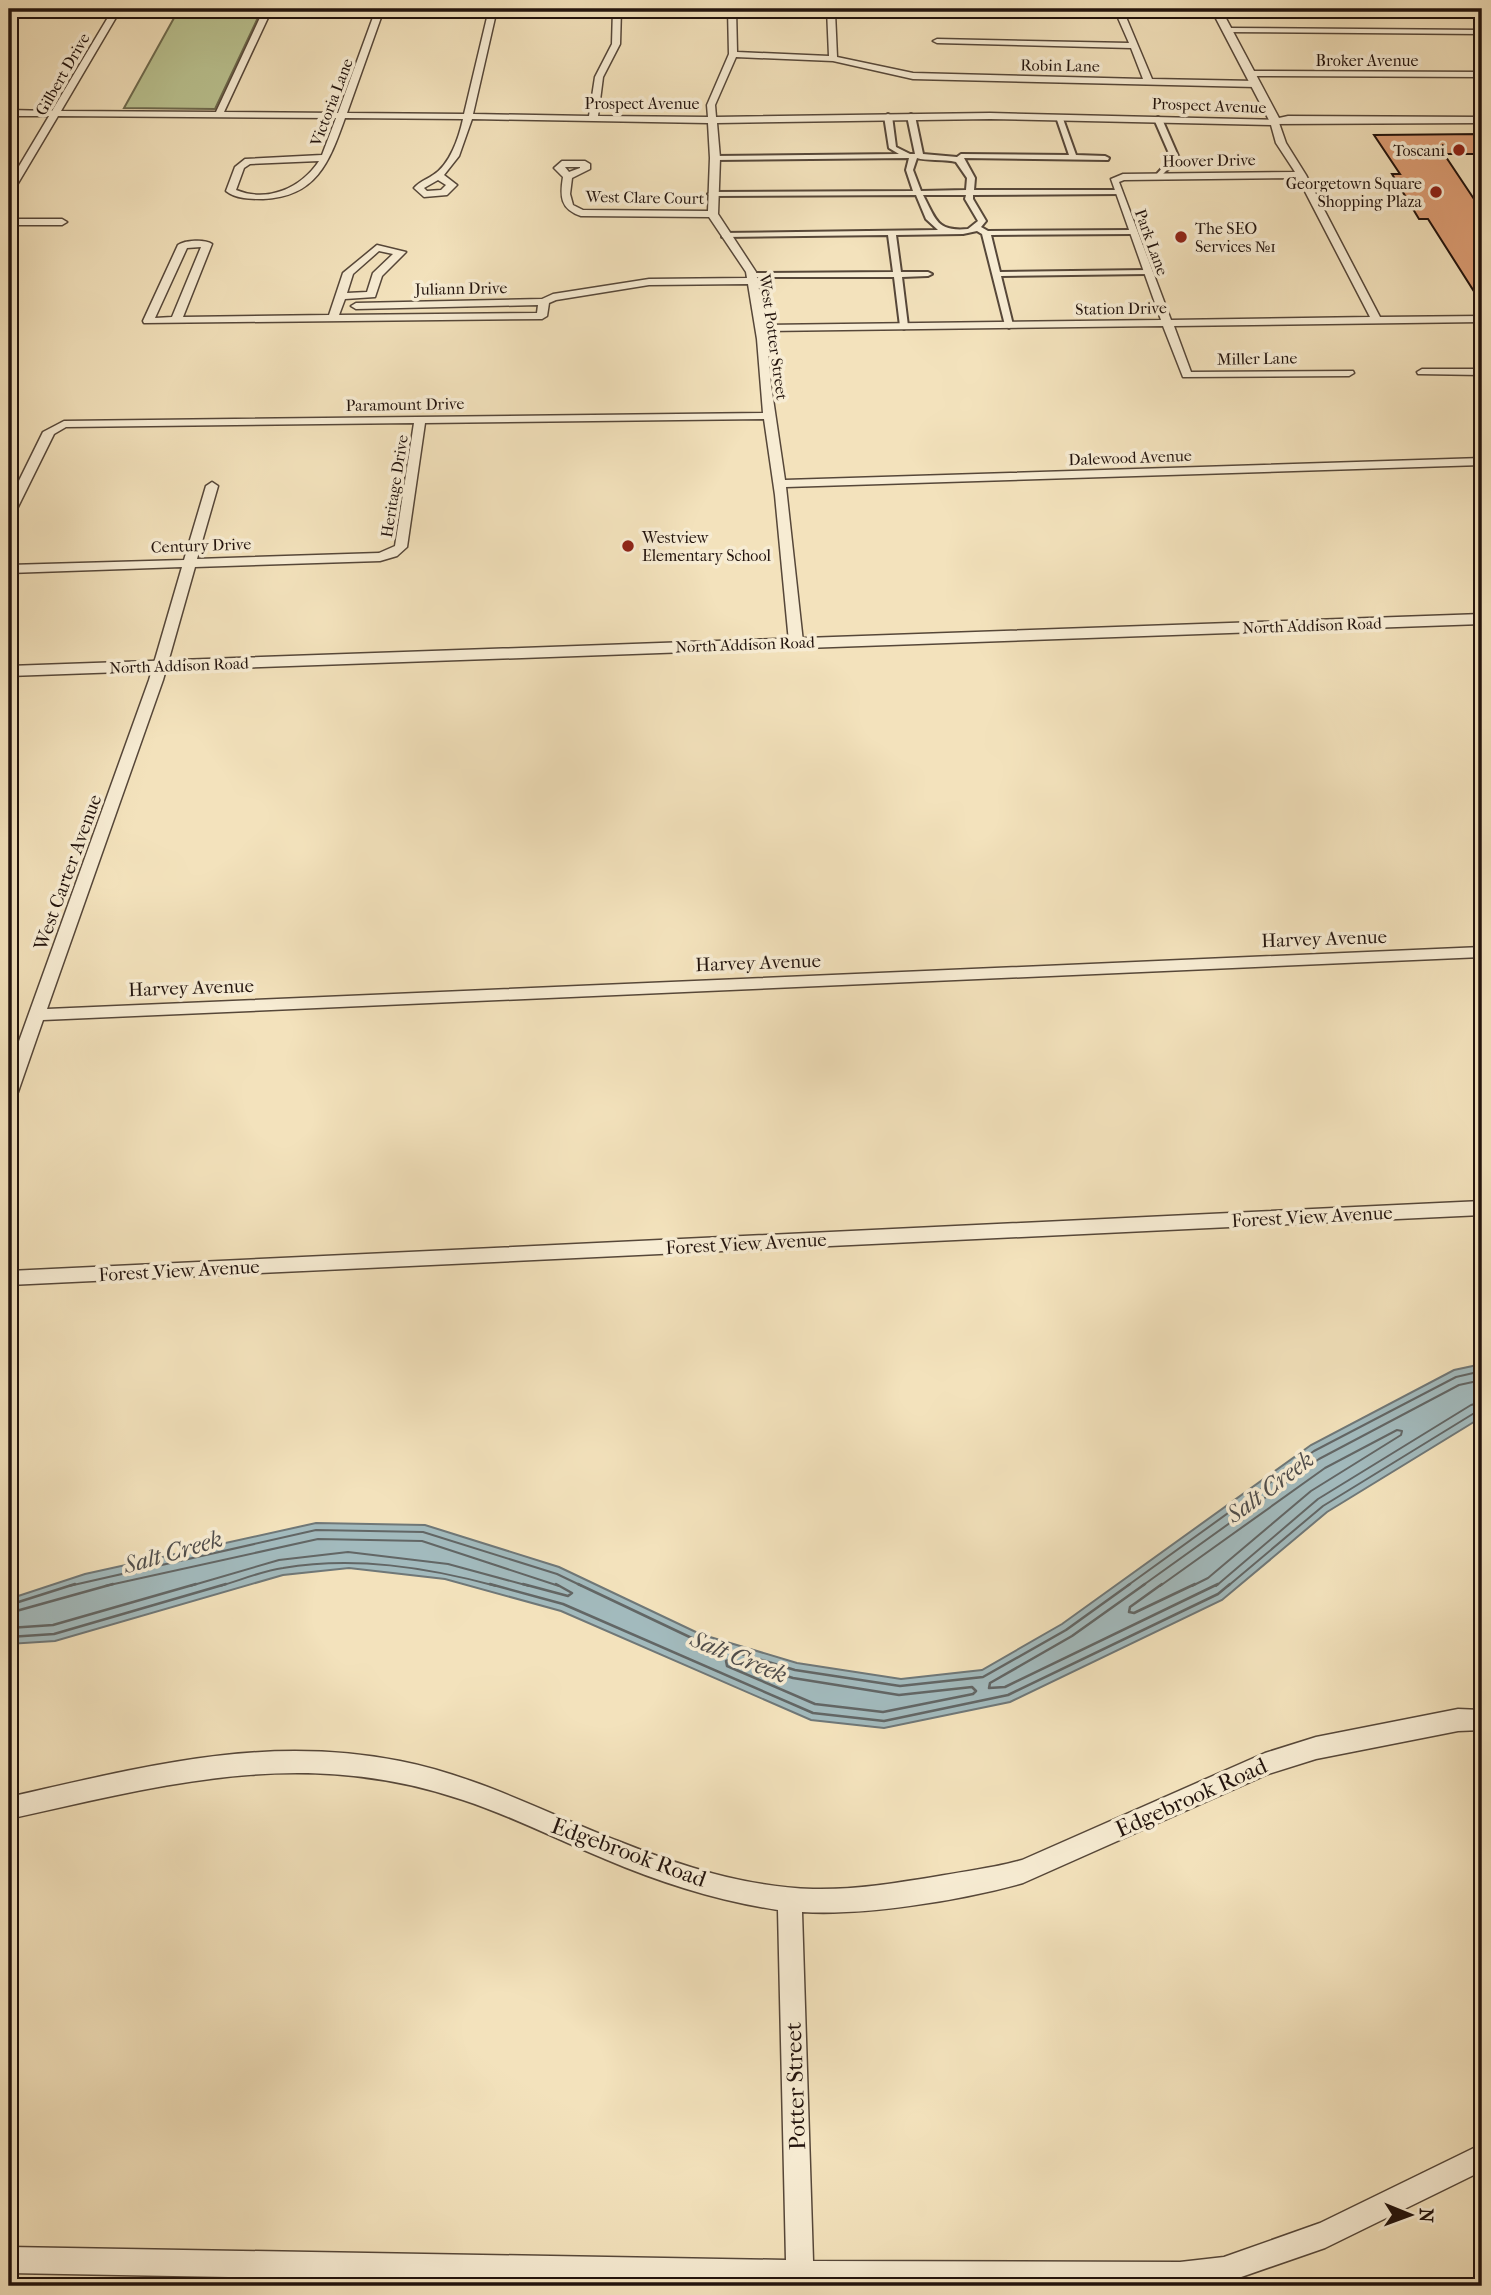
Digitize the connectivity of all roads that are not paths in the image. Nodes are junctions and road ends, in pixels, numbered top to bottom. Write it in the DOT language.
graph roads {
  1 [pos="117,9"];
  2 [pos="268,9"];
  3 [pos="380,9"];
  4 [pos="493,9"];
  5 [pos="617,9"];
  6 [pos="732,9"];
  7 [pos="831,9"];
  8 [pos="1115,9"];
  9 [pos="1216,9"];
  10 [pos="1012,14"];
  11 [pos="1227,30"];
  12 [pos="1482,32"];
  13 [pos="937,41"];
  14 [pos="1134,46"];
  15 [pos="733,54"];
  16 [pos="833,59"];
  17 [pos="863,66"];
  18 [pos="853,72"];
  19 [pos="1482,75"];
  20 [pos="1253,79"];
  21 [pos="1148,80"];
  22 [pos="9,113"];
  23 [pos="56,113"];
  24 [pos="219,114"];
  25 [pos="343,115"];
  26 [pos="469,116"];
  27 [pos="888,116"];
  28 [pos="911,116"];
  29 [pos="1060,117"];
  30 [pos="593,119"];
  31 [pos="710,119"];
  32 [pos="1158,119"];
  33 [pos="1275,122"];
  34 [pos="1482,123"];
  35 [pos="1073,156"];
  36 [pos="325,158"];
  37 [pos="715,158"];
  38 [pos="917,158"];
  39 [pos="1105,158"];
  40 [pos="959,160"];
  41 [pos="1301,175"];
  42 [pos="439,176"];
  43 [pos="568,176"];
  44 [pos="1159,177"];
  45 [pos="1116,178"];
  46 [pos="9,190"];
  47 [pos="1118,192"];
  48 [pos="917,193"];
  49 [pos="970,193"];
  50 [pos="712,194"];
  51 [pos="713,214"];
  52 [pos="9,222"];
  53 [pos="62,222"];
  54 [pos="982,230"];
  55 [pos="892,232"];
  56 [pos="948,232"];
  57 [pos="1132,232"];
  58 [pos="725,234"];
  59 [pos="1147,272"];
  60 [pos="897,274"];
  61 [pos="928,274"];
  62 [pos="996,274"];
  63 [pos="752,278"];
  64 [pos="339,301"];
  65 [pos="544,302"];
  66 [pos="333,318"];
  67 [pos="1376,319"];
  68 [pos="1482,319"];
  69 [pos="176,321"];
  70 [pos="1166,323"];
  71 [pos="1009,325"];
  72 [pos="904,326"];
  73 [pos="760,328"];
  74 [pos="1179,355"];
  75 [pos="1422,372"];
  76 [pos="1482,372"];
  77 [pos="1349,373"];
  78 [pos="770,416"];
  79 [pos="420,420"];
  80 [pos="1482,462"];
  81 [pos="779,484"];
  82 [pos="212,486"];
  83 [pos="9,513"];
  84 [pos="393,553"];
  85 [pos="189,563"];
  86 [pos="9,569"];
  87 [pos="1482,619"];
  88 [pos="796,642"];
  89 [pos="160,665"];
  90 [pos="9,671"];
  91 [pos="1482,952"];
  92 [pos="36,1015"];
  93 [pos="12,1070"];
  94 [pos="9,1091"];
  95 [pos="1482,1208"];
  96 [pos="9,1278"];
  97 [pos="1482,1720"];
  98 [pos="9,1808"];
  99 [pos="790,1899"];
  100 [pos="1482,2157"];
  101 [pos="9,2260"];
  102 [pos="800,2274"];
  1 -- 23 [label="street, Gilbert Drive"];
  2 -- 24 [label="street"];
  3 -- 25 [label="street, Victoria Lane"];
  4 -- 26 [label="street"];
  5 -- 30 [label="street"];
  6 -- 15 [label="street, West Potter Street"];
  7 -- 10 [label="street"];
  7 -- 16 [label="street"];
  8 -- 14 [label="street"];
  9 -- 11 [label="street"];
  11 -- 12 [label="street"];
  11 -- 20 [label="street"];
  13 -- 14 [label="street"];
  14 -- 21 [label="street"];
  15 -- 16 [label="street, Robin Lane"];
  15 -- 31 [label="street, West Potter Street"];
  16 -- 17 [label="street, Robin Lane"];
  17 -- 18 [label="street"];
  17 -- 21 [label="street, Robin Lane"];
  19 -- 20 [label="street, Broker Avenue"];
  20 -- 21 [label="street, Robin Lane"];
  20 -- 33 [label="street"];
  22 -- 23 [label="street, Prospect Avenue"];
  23 -- 24 [label="street, Prospect Avenue"];
  23 -- 46 [label="street, Gilbert Drive"];
  24 -- 25 [label="street, Prospect Avenue"];
  25 -- 26 [label="street, Prospect Avenue"];
  25 -- 36 [label="street, Victoria Lane"];
  26 -- 30 [label="street, Prospect Avenue"];
  26 -- 42 [label="street"];
  27 -- 28 [label="street, Prospect Avenue"];
  27 -- 31 [label="street, Prospect Avenue"];
  27 -- 38 [label="street"];
  28 -- 29 [label="street, Prospect Avenue"];
  28 -- 38 [label="street"];
  29 -- 32 [label="street, Prospect Avenue"];
  29 -- 35 [label="street"];
  30 -- 31 [label="street, Prospect Avenue"];
  31 -- 37 [label="street, West Potter Street"];
  32 -- 33 [label="street, Prospect Avenue"];
  32 -- 44 [label="street"];
  33 -- 34 [label="street, Prospect Avenue"];
  33 -- 41 [label="street"];
  35 -- 39 [label="street"];
  35 -- 40 [label="street"];
  36 -- 36 [label="street, Victoria Lane"];
  37 -- 38 [label="street"];
  37 -- 50 [label="street, West Potter Street"];
  38 -- 40 [label="street"];
  38 -- 48 [label="street"];
  40 -- 49 [label="street"];
  41 -- 44 [label="street, Hoover Drive"];
  41 -- 67 [label="street"];
  43 -- 51 [label="street, West Clare Court"];
  44 -- 45 [label="street, Hoover Drive"];
  45 -- 47 [label="street, Park Lane"];
  47 -- 49 [label="street"];
  47 -- 57 [label="street, Park Lane"];
  48 -- 49 [label="street"];
  48 -- 50 [label="street"];
  48 -- 56 [label="street"];
  49 -- 54 [label="street"];
  50 -- 51 [label="street, West Potter Street"];
  51 -- 58 [label="street, West Potter Street"];
  52 -- 53 [label="street"];
  54 -- 56 [label="street"];
  54 -- 57 [label="street"];
  54 -- 62 [label="street"];
  55 -- 56 [label="street"];
  55 -- 58 [label="street"];
  55 -- 60 [label="street"];
  57 -- 59 [label="street, Park Lane"];
  58 -- 63 [label="street, West Potter Street"];
  59 -- 62 [label="street"];
  59 -- 70 [label="street, Park Lane"];
  60 -- 61 [label="street"];
  60 -- 63 [label="street"];
  60 -- 72 [label="street"];
  62 -- 71 [label="street"];
  63 -- 65 [label="street, Juliann Drive"];
  63 -- 73 [label="street, West Potter Street"];
  64 -- 64 [label="street"];
  64 -- 65 [label="street, Juliann Drive"];
  64 -- 66 [label="street"];
  65 -- 66 [label="street"];
  66 -- 69 [label="street"];
  67 -- 68 [label="street, Station Drive"];
  67 -- 70 [label="street, Station Drive"];
  69 -- 69 [label="street"];
  70 -- 71 [label="street, Station Drive"];
  70 -- 74 [label="street, Park Lane"];
  71 -- 72 [label="street, Station Drive"];
  72 -- 73 [label="street, Station Drive"];
  73 -- 78 [label="street, West Potter Street"];
  74 -- 77 [label="street, Miller Lane"];
  75 -- 76 [label="street"];
  78 -- 79 [label="street, Paramount Drive"];
  78 -- 81 [label="street, West Potter Street"];
  79 -- 83 [label="street, Paramount Drive"];
  79 -- 84 [label="street, Heritage Drive"];
  80 -- 81 [label="street, Dalewood Avenue"];
  81 -- 88 [label="street, West Potter Street"];
  82 -- 85 [label="street, West Carter Avenue"];
  84 -- 85 [label="street, Century Drive"];
  85 -- 86 [label="street, Century Drive"];
  85 -- 89 [label="street, West Carter Avenue"];
  87 -- 88 [label="street, North Addison Road"];
  88 -- 89 [label="street, North Addison Road"];
  89 -- 90 [label="street, North Addison Road"];
  89 -- 92 [label="street, West Carter Avenue"];
  91 -- 92 [label="street, Harvey Avenue"];
  92 -- 93 [label="street, West Carter Avenue"];
  93 -- 94 [label="street, West Carter Avenue"];
  95 -- 96 [label="street, Forest View Avenue"];
  97 -- 99 [label="street, Edgebrook Road"];
  98 -- 99 [label="street, Edgebrook Road"];
  99 -- 102 [label="street, Potter Street"];
  100 -- 102 [label="street"];
  101 -- 102 [label="street"];
}
